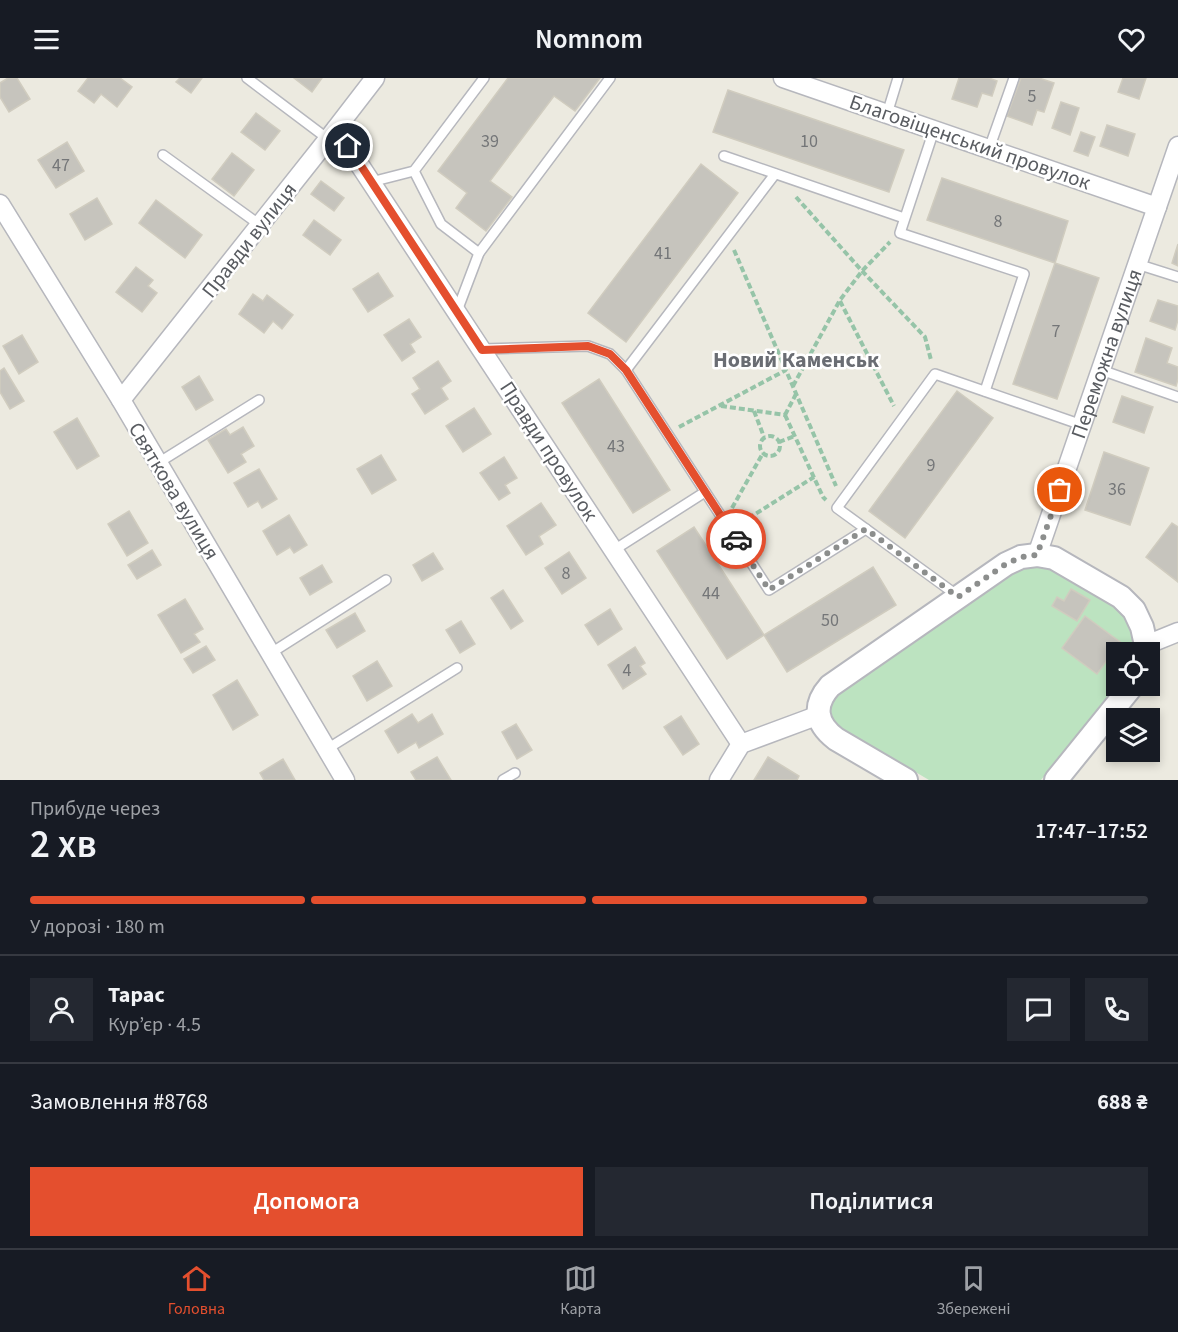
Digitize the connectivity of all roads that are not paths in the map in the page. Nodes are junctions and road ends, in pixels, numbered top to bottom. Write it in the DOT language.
graph roads {
  1 [pos="247,78"];
  2 [pos="375,78"];
  3 [pos="484,78"];
  4 [pos="610,78"];
  5 [pos="783,78"];
  6 [pos="898,78"];
  7 [pos="1014,78"];
  8 [pos="887,114"];
  9 [pos="934,130"];
  10 [pos="332,134"];
  11 [pos="989,149"];
  12 [pos="163,155"];
  13 [pos="724,156"];
  14 [pos="1176,156"];
  15 [pos="414,171"];
  16 [pos="775,174"];
  17 [pos="371,182"];
  18 [pos="0,204"];
  19 [pos="1157,207"];
  20 [pos="904,218"];
  21 [pos="260,225"];
  22 [pos="479,253"];
  23 [pos="1137,264"];
  24 [pos="1178,277"];
  25 [pos="457,311"];
  26 [pos="482,350"];
  27 [pos="626,370"];
  28 [pos="1101,370"];
  29 [pos="985,391"];
  30 [pos="1178,397"];
  31 [pos="121,400"];
  32 [pos="259,400"];
  33 [pos="1082,425"];
  34 [pos="158,463"];
  35 [pos="705,492"];
  36 [pos="866,529"];
  37 [pos="614,550"];
  38 [pos="1037,555"];
  39 [pos="386,580"];
  40 [pos="958,597"];
  41 [pos="1178,632"];
  42 [pos="1144,642"];
  43 [pos="1159,642"];
  44 [pos="271,653"];
  45 [pos="457,668"];
  46 [pos="1124,696"];
  47 [pos="819,715"];
  48 [pos="741,744"];
  49 [pos="327,749"];
  50 [pos="515,773"];
  51 [pos="345,780"];
  52 [pos="503,780"];
  53 [pos="719,780"];
  54 [pos="906,780"];
  55 [pos="1056,780"];
  1 -- 10 [label="lane"];
  2 -- 10 [label="street, Правди вулиця"];
  3 -- 15 [label="lane"];
  4 -- 22 [label="lane"];
  5 -- 8 [label="street, Благовіщенський провулок"];
  6 -- 8 [label="lane"];
  7 -- 11 [label="lane"];
  8 -- 9 [label="street, Благовіщенський провулок"];
  9 -- 11 [label="street, Благовіщенський провулок"];
  9 -- 20 [label="lane"];
  10 -- 17 [label="street, Правди провулок"];
  10 -- 21 [label="street, Правди вулиця"];
  11 -- 19 [label="street, Благовіщенський провулок"];
  12 -- 21 [label="lane"];
  13 -- 16 [label="lane"];
  14 -- 19 [label="street, Переможна вулиця"];
  15 -- 17 [label="lane"];
  15 -- 22 [label="lane"];
  16 -- 20 [label="lane"];
  16 -- 27 [label="lane"];
  17 -- 25 [label="street, Правди провулок"];
  18 -- 31 [label="street, Святкова вулиця"];
  19 -- 23 [label="street, Переможна вулиця"];
  20 -- 29 [label="lane"];
  21 -- 31 [label="street, Правди вулиця"];
  22 -- 25 [label="lane"];
  23 -- 24 [label="lane"];
  23 -- 28 [label="street, Переможна вулиця"];
  25 -- 26 [label="street, Правди провулок"];
  26 -- 27 [label="lane"];
  26 -- 37 [label="street, Правди провулок"];
  27 -- 35 [label="lane"];
  28 -- 30 [label="lane"];
  28 -- 33 [label="street, Переможна вулиця"];
  29 -- 33 [label="lane"];
  29 -- 36 [label="lane"];
  31 -- 34 [label="street, Святкова вулиця"];
  32 -- 34 [label="lane"];
  33 -- 38 [label="street, Переможна вулиця"];
  34 -- 44 [label="street, Святкова вулиця"];
  35 -- 36 [label="lane"];
  35 -- 37 [label="lane"];
  36 -- 40 [label="lane"];
  37 -- 48 [label="street, Правди провулок"];
  38 -- 40 [label="street"];
  38 -- 42 [label="street"];
  39 -- 44 [label="lane"];
  40 -- 47 [label="street"];
  41 -- 43 [label="street"];
  44 -- 49 [label="street, Святкова вулиця"];
  45 -- 49 [label="lane"];
  46 -- 55 [label="street"];
  47 -- 48 [label="street"];
  47 -- 54 [label="street"];
  48 -- 53 [label="street"];
  49 -- 51 [label="street, Святкова вулиця"];
  50 -- 52 [label="lane"];
}
